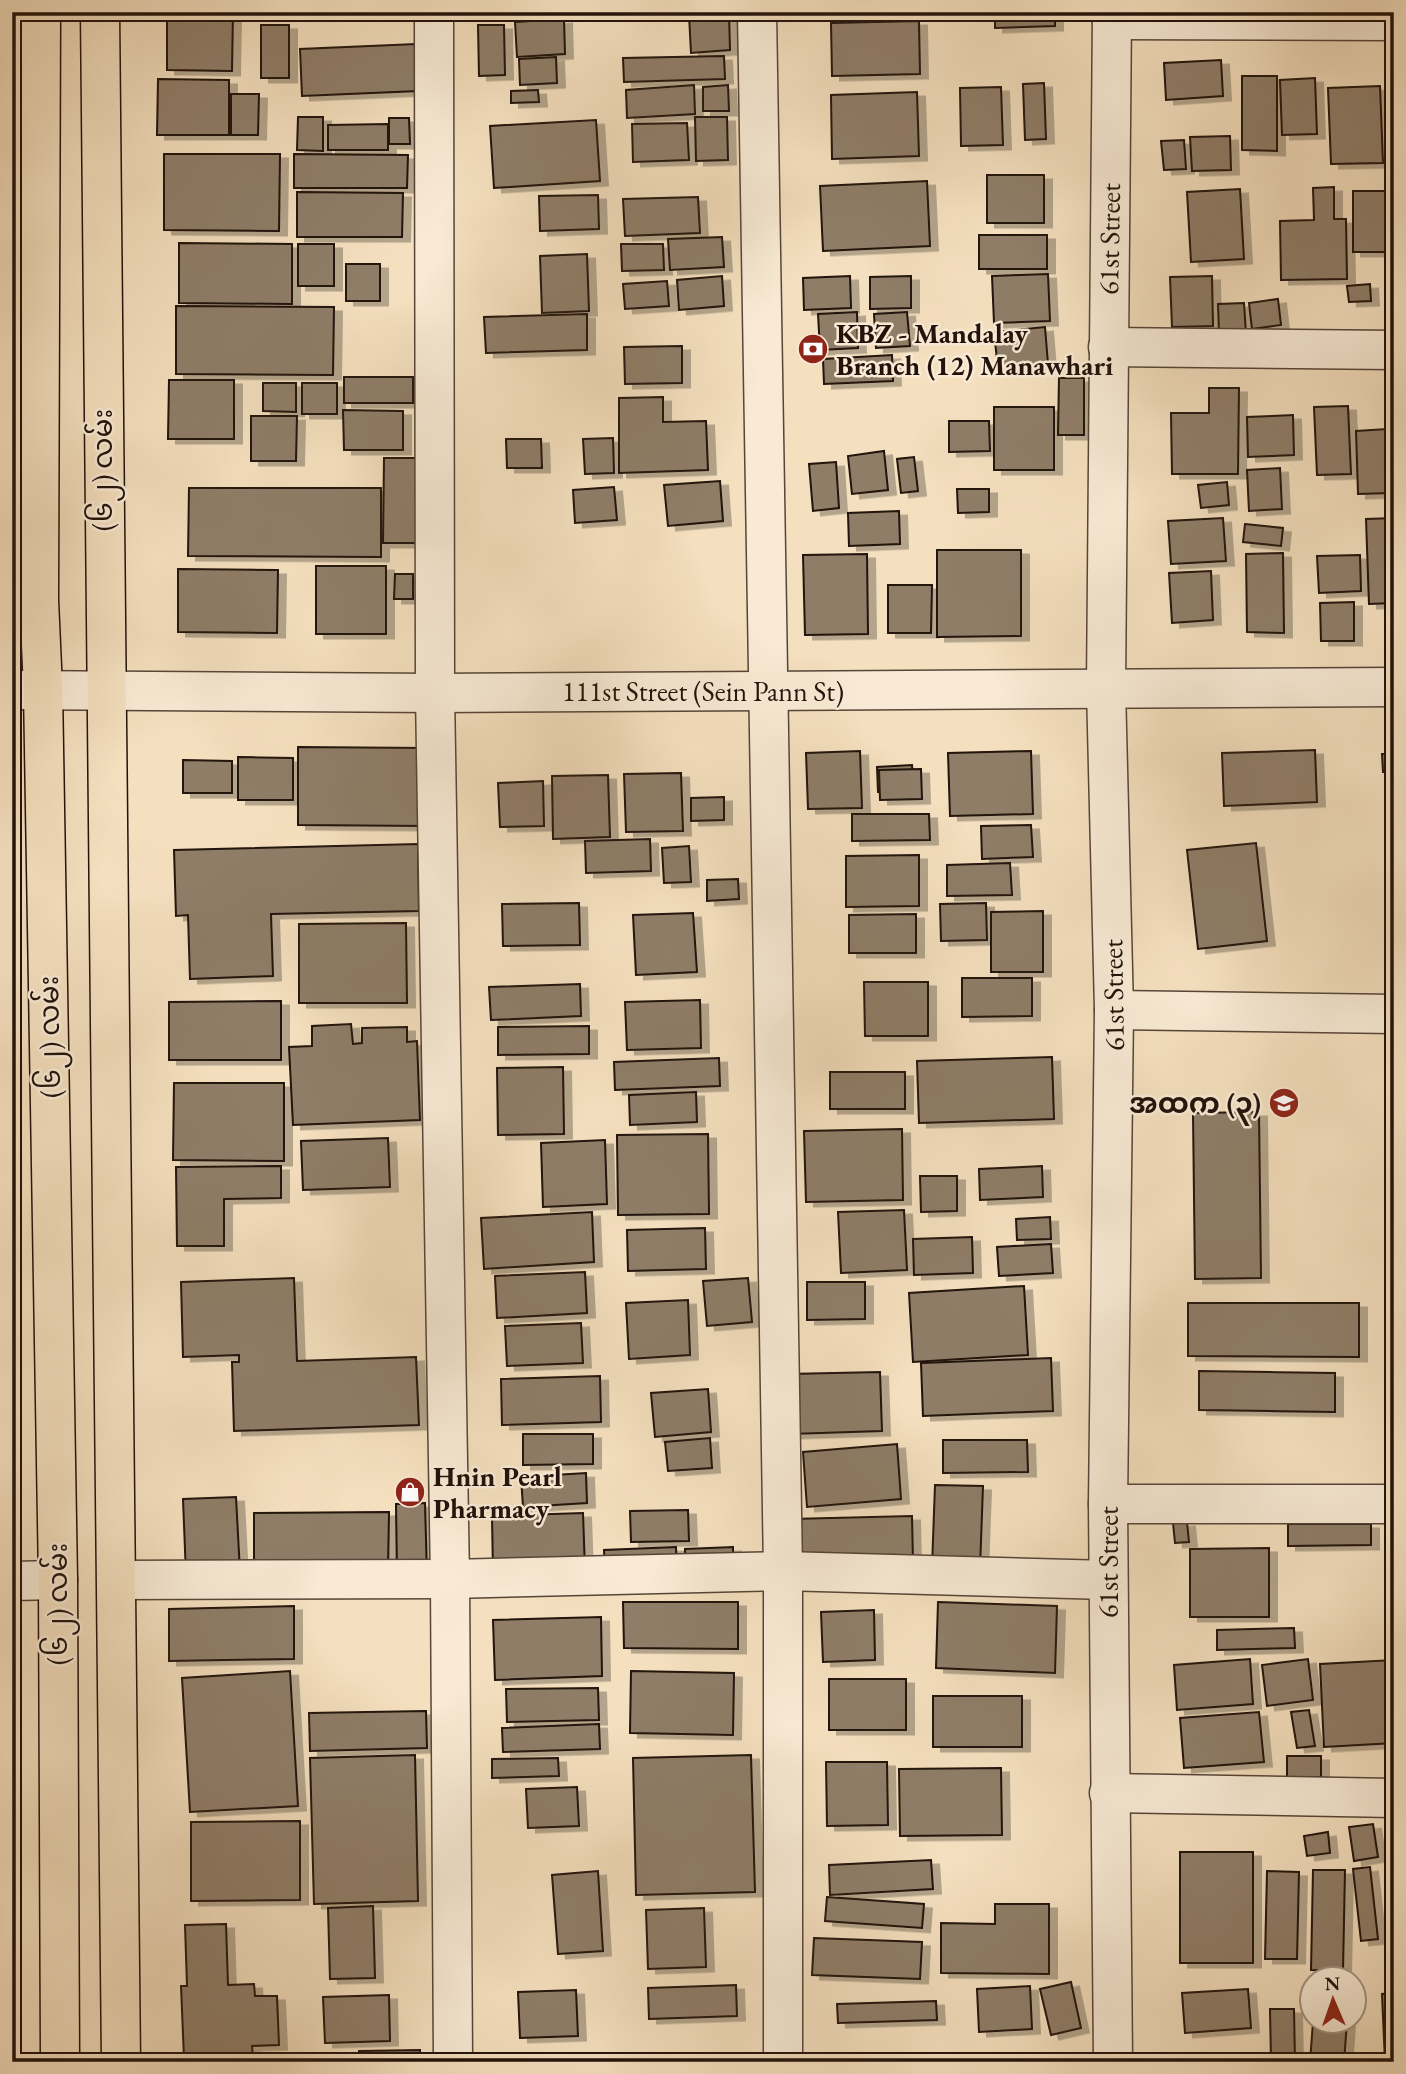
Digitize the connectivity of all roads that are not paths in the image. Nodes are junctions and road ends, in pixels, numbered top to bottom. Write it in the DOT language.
graph roads {
  1 [pos="41,12"];
  2 [pos="100,12"];
  3 [pos="435,12"];
  4 [pos="757,12"];
  5 [pos="1112,16"];
  6 [pos="1394,21"];
  7 [pos="1108,346"];
  8 [pos="1394,350"];
  9 [pos="1394,687"];
  10 [pos="1106,688"];
  11 [pos="28,689"];
  12 [pos="105,689"];
  13 [pos="767,690"];
  14 [pos="435,693"];
  15 [pos="1114,1010"];
  16 [pos="1394,1014"];
  17 [pos="1108,1504"];
  18 [pos="1394,1504"];
  19 [pos="783,1571"];
  20 [pos="450,1579"];
  21 [pos="58,1580"];
  22 [pos="118,1580"];
  23 [pos="1108,1580"];
  24 [pos="12,1581"];
  25 [pos="1109,1793"];
  26 [pos="1394,1798"];
  27 [pos="60,2062"];
  28 [pos="121,2062"];
  29 [pos="453,2062"];
  30 [pos="783,2062"];
  31 [pos="1113,2062"];
  1 -- 11 [label="main road, (၆၂) လမ်း"];
  2 -- 12 [label="main road, (၆၂) လမ်း"];
  3 -- 14 [label="street"];
  4 -- 13 [label="street"];
  5 -- 6 [label="street"];
  5 -- 7 [label="street, 61st Street"];
  7 -- 8 [label="street"];
  7 -- 10 [label="street, 61st Street"];
  9 -- 10 [label="street, 111st Street (Sein Pann St)"];
  10 -- 13 [label="street, 111st Street (Sein Pann St)"];
  10 -- 15 [label="street, 61st Street"];
  11 -- 12 [label="street, 111st Street (Sein Pann St)"];
  11 -- 21 [label="main road, (၆၂) လမ်း"];
  12 -- 14 [label="street, 111st Street (Sein Pann St)"];
  12 -- 22 [label="main road, (၆၂) လမ်း"];
  13 -- 14 [label="street, 111st Street (Sein Pann St)"];
  13 -- 19 [label="street"];
  14 -- 20 [label="street"];
  15 -- 16 [label="street"];
  15 -- 17 [label="street, 61st Street"];
  17 -- 18 [label="street"];
  17 -- 23 [label="street, 61st Street"];
  19 -- 20 [label="street"];
  19 -- 23 [label="street"];
  19 -- 30 [label="street"];
  20 -- 22 [label="street"];
  20 -- 29 [label="street"];
  21 -- 24 [label="street"];
  21 -- 27 [label="main road, (၆၂) လမ်း"];
  22 -- 28 [label="main road, (၆၂) လမ်း"];
  23 -- 25 [label="street, 61st Street"];
  25 -- 26 [label="street"];
  25 -- 31 [label="street, 61st Street"];
}
